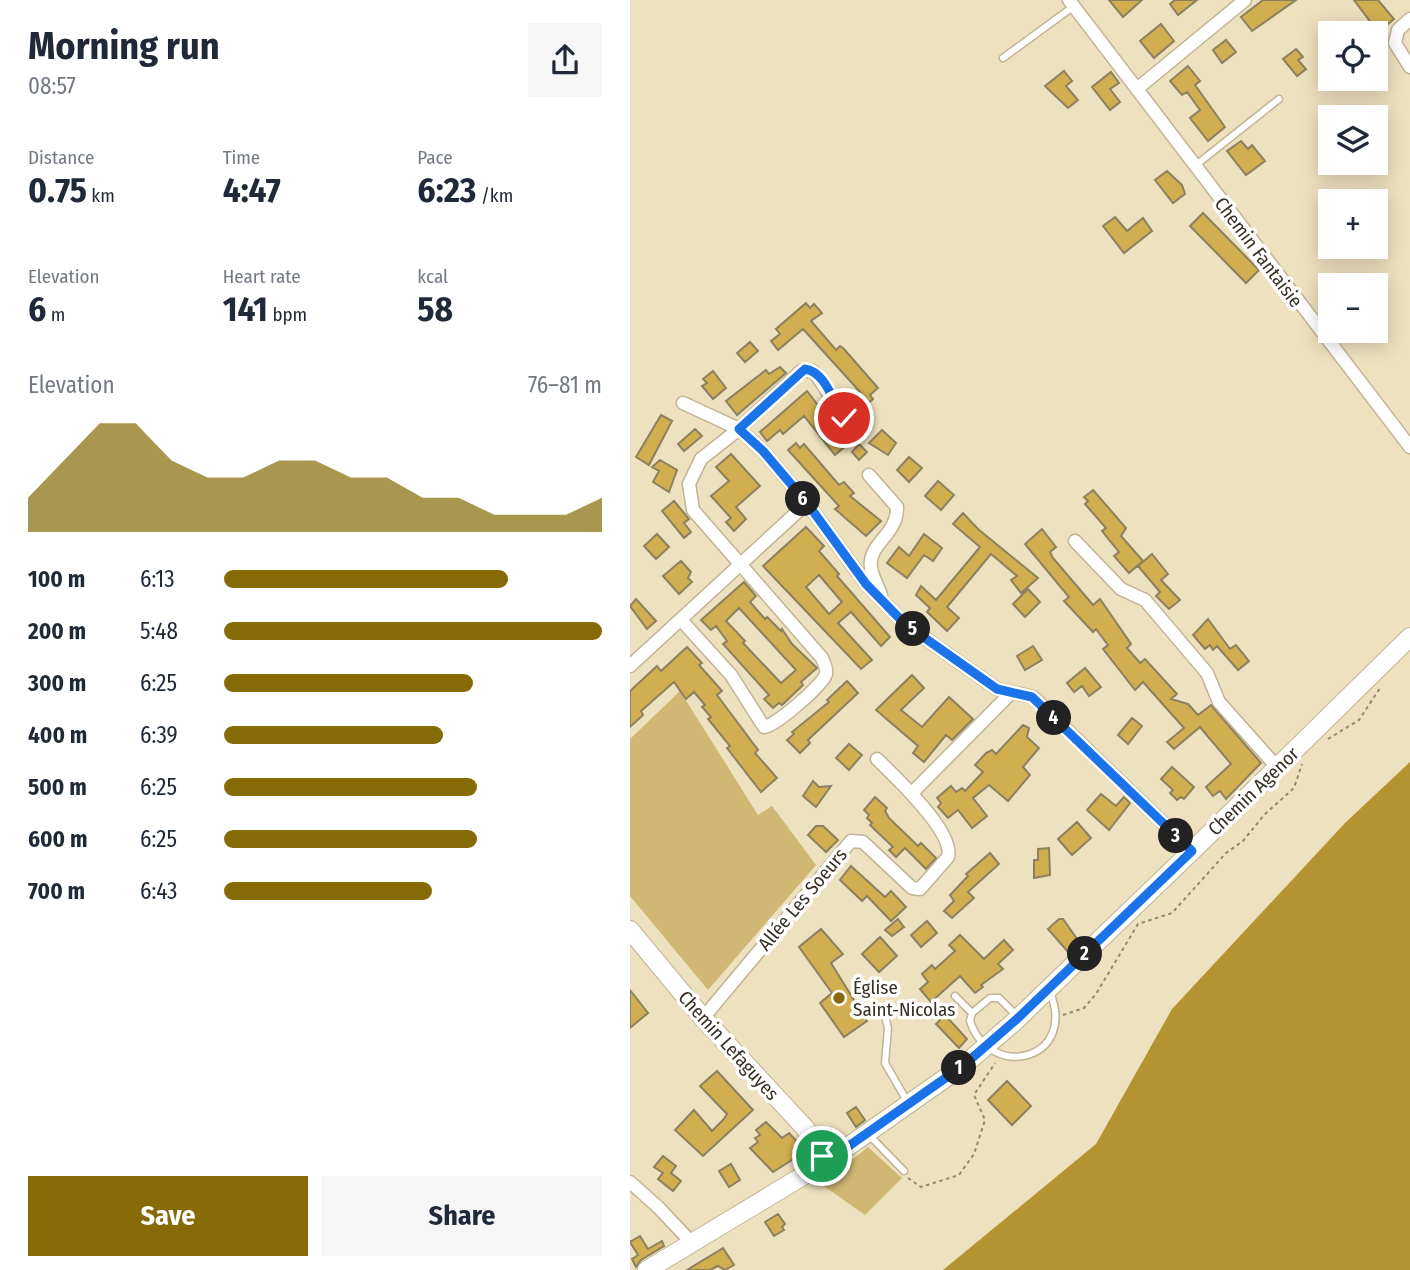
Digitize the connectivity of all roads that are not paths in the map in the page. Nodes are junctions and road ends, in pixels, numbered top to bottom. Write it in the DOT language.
graph roads {
  1 [pos="1245,0"];
  2 [pos="1075,2"];
  3 [pos="1410,19"];
  4 [pos="1003,58"];
  5 [pos="1410,67"];
  6 [pos="1138,88"];
  7 [pos="1279,99"];
  8 [pos="1194,166"];
  9 [pos="683,403"];
  10 [pos="844,418"];
  11 [pos="739,429"];
  12 [pos="1410,447"];
  13 [pos="869,475"];
  14 [pos="807,503"];
  15 [pos="1075,541"];
  16 [pos="740,567"];
  17 [pos="883,601"];
  18 [pos="682,621"];
  19 [pos="1410,637"];
  20 [pos="630,667"];
  21 [pos="1011,693"];
  22 [pos="877,759"];
  23 [pos="1278,767"];
  24 [pos="912,793"];
  25 [pos="1192,851"];
  26 [pos="630,930"];
  27 [pos="1049,988"];
  28 [pos="955,996"];
  29 [pos="884,1012"];
  30 [pos="972,1013"];
  31 [pos="703,1018"];
  32 [pos="1018,1018"];
  33 [pos="994,1049"];
  34 [pos="911,1105"];
  35 [pos="868,1135"];
  36 [pos="826,1162"];
  37 [pos="904,1171"];
  38 [pos="630,1182"];
  39 [pos="692,1243"];
  40 [pos="648,1270"];
  1 -- 6 [label="street"];
  2 -- 4 [label="lane"];
  2 -- 6 [label="street, Chemin Fantaisie"];
  3 -- 5 [label="street"];
  6 -- 8 [label="street, Chemin Fantaisie"];
  7 -- 8 [label="lane"];
  8 -- 12 [label="street, Chemin Fantaisie"];
  9 -- 11 [label="street"];
  10 -- 11 [label="street"];
  11 -- 14 [label="street"];
  11 -- 16 [label="street"];
  13 -- 17 [label="street"];
  14 -- 16 [label="street"];
  14 -- 17 [label="street"];
  15 -- 23 [label="street"];
  16 -- 18 [label="street"];
  16 -- 18 [label="street"];
  17 -- 21 [label="street"];
  18 -- 20 [label="street"];
  19 -- 23 [label="main road, Chemin Agenor"];
  21 -- 24 [label="street"];
  21 -- 25 [label="street"];
  22 -- 24 [label="street, Allée Les Soeurs"];
  23 -- 25 [label="main road, Chemin Agenor"];
  24 -- 31 [label="street, Allée Les Soeurs"];
  25 -- 27 [label="main road, Chemin Agenor"];
  26 -- 31 [label="main road, Chemin Lefaguyes"];
  27 -- 32 [label="main road, Chemin Agenor"];
  27 -- 33 [label="lane"];
  28 -- 30 [label="lane"];
  29 -- 34 [label="lane"];
  30 -- 32 [label="lane"];
  30 -- 33 [label="lane"];
  31 -- 36 [label="main road, Chemin Lefaguyes"];
  32 -- 33 [label="main road, Chemin Agenor"];
  33 -- 34 [label="main road, Chemin Agenor"];
  34 -- 35 [label="main road, Chemin Agenor"];
  35 -- 36 [label="main road, Chemin Agenor"];
  35 -- 37 [label="lane"];
  36 -- 39 [label="main road, Chemin Agenor"];
  38 -- 39 [label="street"];
  39 -- 40 [label="main road, Chemin Agenor"];
}
